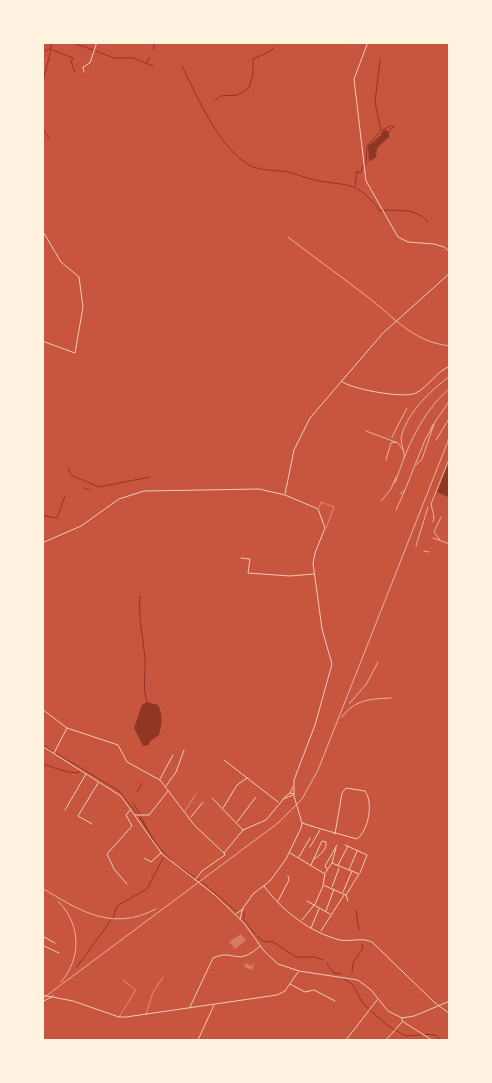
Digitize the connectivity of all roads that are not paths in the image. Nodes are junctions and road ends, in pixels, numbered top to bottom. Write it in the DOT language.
graph roads {
  1 [pos="97,42"];
  2 [pos="368,42"];
  3 [pos="84,72"];
  4 [pos="42,230"];
  5 [pos="450,252"];
  6 [pos="450,273"];
  7 [pos="42,341"];
  8 [pos="450,366"];
  9 [pos="341,381"];
  10 [pos="285,495"];
  11 [pos="318,509"];
  12 [pos="325,528"];
  13 [pos="42,543"];
  14 [pos="241,558"];
  15 [pos="315,574"];
  16 [pos="42,709"];
  17 [pos="67,728"];
  18 [pos="42,746"];
  19 [pos="184,750"];
  20 [pos="53,754"];
  21 [pos="173,755"];
  22 [pos="224,760"];
  23 [pos="86,774"];
  24 [pos="247,778"];
  25 [pos="160,780"];
  26 [pos="100,782"];
  27 [pos="166,787"];
  28 [pos="293,787"];
  29 [pos="168,790"];
  30 [pos="290,793"];
  31 [pos="196,794"];
  32 [pos="294,794"];
  33 [pos="256,797"];
  34 [pos="212,798"];
  35 [pos="290,798"];
  36 [pos="283,799"];
  37 [pos="295,800"];
  38 [pos="203,802"];
  39 [pos="278,803"];
  40 [pos="223,808"];
  41 [pos="131,809"];
  42 [pos="65,810"];
  43 [pos="185,811"];
  44 [pos="135,815"];
  45 [pos="190,818"];
  46 [pos="237,822"];
  47 [pos="302,823"];
  48 [pos="92,824"];
  49 [pos="320,829"];
  50 [pos="243,830"];
  51 [pos="335,834"];
  52 [pos="310,838"];
  53 [pos="345,845"];
  54 [pos="348,846"];
  55 [pos="310,848"];
  56 [pos="358,851"];
  57 [pos="161,853"];
  58 [pos="224,853"];
  59 [pos="290,853"];
  60 [pos="144,858"];
  61 [pos="298,858"];
  62 [pos="313,860"];
  63 [pos="332,863"];
  64 [pos="310,865"];
  65 [pos="339,866"];
  66 [pos="328,869"];
  67 [pos="350,871"];
  68 [pos="325,874"];
  69 [pos="360,874"];
  70 [pos="288,876"];
  71 [pos="195,879"];
  72 [pos="127,884"];
  73 [pos="323,885"];
  74 [pos="264,886"];
  75 [pos="331,888"];
  76 [pos="334,889"];
  77 [pos="345,894"];
  78 [pos="278,901"];
  79 [pos="307,901"];
  80 [pos="348,901"];
  81 [pos="314,905"];
  82 [pos="244,908"];
  83 [pos="319,908"];
  84 [pos="326,912"];
  85 [pos="236,915"];
  86 [pos="330,915"];
  87 [pos="240,919"];
  88 [pos="301,920"];
  89 [pos="311,928"];
  90 [pos="320,932"];
  91 [pos="42,936"];
  92 [pos="55,943"];
  93 [pos="42,945"];
  94 [pos="260,946"];
  95 [pos="59,954"];
  96 [pos="299,972"];
  97 [pos="162,977"];
  98 [pos="123,980"];
  99 [pos="290,984"];
  100 [pos="42,995"];
  101 [pos="53,996"];
  102 [pos="378,999"];
  103 [pos="335,1001"];
  104 [pos="450,1001"];
  105 [pos="42,1002"];
  106 [pos="215,1003"];
  107 [pos="436,1005"];
  108 [pos="190,1007"];
  109 [pos="146,1014"];
  110 [pos="450,1014"];
  111 [pos="119,1017"];
  112 [pos="402,1018"];
  113 [pos="402,1021"];
  114 [pos="198,1040"];
  115 [pos="346,1040"];
  116 [pos="386,1040"];
  117 [pos="432,1040"];
  1 -- 3 [label="street"];
  2 -- 5 [label="street"];
  4 -- 7 [label="street"];
  6 -- 9 [label="street"];
  8 -- 9 [label="street"];
  9 -- 10 [label="street"];
  10 -- 11 [label="street"];
  10 -- 13 [label="street"];
  11 -- 12 [label="street"];
  11 -- 12 [label="lane"];
  12 -- 15 [label="street"];
  14 -- 15 [label="street"];
  15 -- 28 [label="street"];
  16 -- 17 [label="street"];
  17 -- 20 [label="street"];
  17 -- 25 [label="street"];
  18 -- 20 [label="street"];
  19 -- 27 [label="street"];
  20 -- 23 [label="street"];
  21 -- 25 [label="street"];
  22 -- 24 [label="street"];
  23 -- 26 [label="street"];
  23 -- 42 [label="street"];
  24 -- 39 [label="street"];
  24 -- 40 [label="street"];
  25 -- 27 [label="street"];
  26 -- 41 [label="street"];
  26 -- 48 [label="street"];
  27 -- 29 [label="street"];
  28 -- 30 [label="street"];
  28 -- 32 [label="street"];
  29 -- 43 [label="street"];
  29 -- 44 [label="street"];
  30 -- 32 [label="street"];
  30 -- 36 [label="street"];
  31 -- 43 [label="lane"];
  32 -- 35 [label="street"];
  32 -- 37 [label="street"];
  33 -- 46 [label="street"];
  34 -- 40 [label="street"];
  35 -- 36 [label="street"];
  35 -- 37 [label="street"];
  36 -- 39 [label="street"];
  37 -- 47 [label="street"];
  38 -- 45 [label="street"];
  39 -- 50 [label="street"];
  40 -- 46 [label="street"];
  41 -- 44 [label="street"];
  41 -- 72 [label="street"];
  43 -- 45 [label="street"];
  44 -- 57 [label="street"];
  45 -- 58 [label="street"];
  46 -- 50 [label="street"];
  47 -- 49 [label="street"];
  47 -- 59 [label="street"];
  49 -- 51 [label="street"];
  49 -- 55 [label="street"];
  50 -- 58 [label="street"];
  51 -- 51 [label="street"];
  52 -- 61 [label="street"];
  53 -- 54 [label="street"];
  54 -- 56 [label="street"];
  54 -- 65 [label="street"];
  56 -- 67 [label="street"];
  56 -- 69 [label="street"];
  57 -- 60 [label="street"];
  57 -- 71 [label="street"];
  58 -- 71 [label="street"];
  59 -- 61 [label="street"];
  59 -- 74 [label="street"];
  61 -- 64 [label="street"];
  62 -- 62 [label="street"];
  62 -- 64 [label="street"];
  63 -- 65 [label="street"];
  63 -- 66 [label="street"];
  63 -- 66 [label="street"];
  64 -- 68 [label="street"];
  65 -- 67 [label="street"];
  65 -- 75 [label="street"];
  66 -- 68 [label="street"];
  67 -- 69 [label="street"];
  67 -- 77 [label="street"];
  68 -- 73 [label="street"];
  69 -- 77 [label="street"];
  70 -- 78 [label="street"];
  71 -- 85 [label="street"];
  73 -- 75 [label="street"];
  73 -- 81 [label="street"];
  74 -- 78 [label="street"];
  74 -- 82 [label="street"];
  75 -- 76 [label="street"];
  76 -- 77 [label="street"];
  76 -- 84 [label="street"];
  77 -- 80 [label="street"];
  77 -- 86 [label="street"];
  78 -- 88 [label="street"];
  79 -- 81 [label="street"];
  81 -- 83 [label="street"];
  81 -- 88 [label="street"];
  82 -- 85 [label="street"];
  82 -- 87 [label="street"];
  83 -- 84 [label="street"];
  83 -- 89 [label="street"];
  84 -- 86 [label="street"];
  85 -- 87 [label="street"];
  86 -- 90 [label="street"];
  87 -- 94 [label="street"];
  88 -- 89 [label="street"];
  89 -- 90 [label="street"];
  90 -- 107 [label="street"];
  91 -- 92 [label="street"];
  93 -- 95 [label="street"];
  94 -- 96 [label="street"];
  94 -- 108 [label="street"];
  96 -- 99 [label="street"];
  96 -- 102 [label="street"];
  97 -- 109 [label="lane"];
  98 -- 111 [label="lane"];
  99 -- 103 [label="street"];
  99 -- 106 [label="street"];
  100 -- 101 [label="street"];
  101 -- 105 [label="street"];
  101 -- 111 [label="street"];
  102 -- 112 [label="street"];
  102 -- 115 [label="street"];
  104 -- 107 [label="street"];
  106 -- 108 [label="street"];
  106 -- 114 [label="street"];
  107 -- 110 [label="street"];
  107 -- 112 [label="street"];
  108 -- 109 [label="street"];
  109 -- 111 [label="street"];
  112 -- 113 [label="street"];
  113 -- 116 [label="street"];
  113 -- 117 [label="street"];
}
